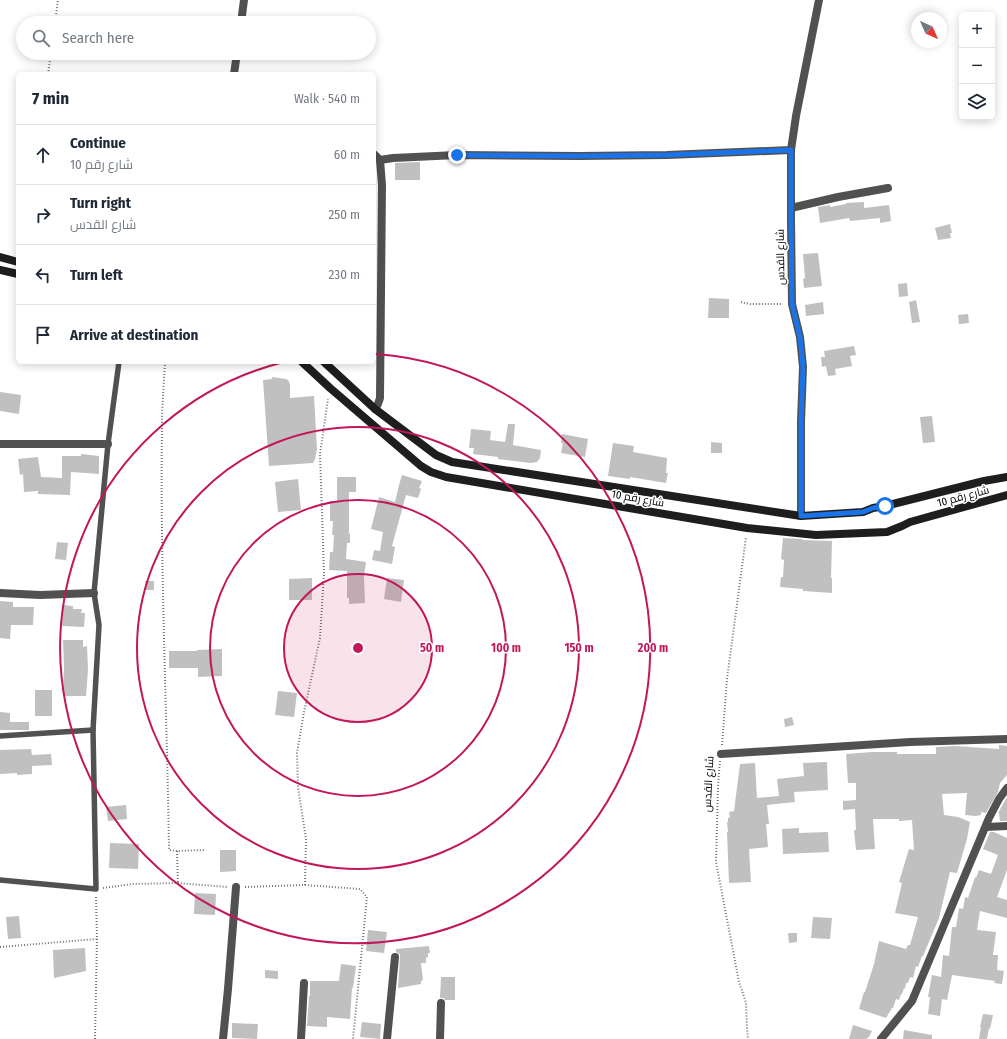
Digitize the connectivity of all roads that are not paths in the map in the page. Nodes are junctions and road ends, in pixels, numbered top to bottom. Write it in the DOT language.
graph roads {
  1 [pos="244,0"];
  2 [pos="819,0"];
  3 [pos="242,16"];
  4 [pos="236,60"];
  5 [pos="234,72"];
  6 [pos="791,150"];
  7 [pos="376,156"];
  8 [pos="380,160"];
  9 [pos="888,188"];
  10 [pos="791,208"];
  11 [pos="0,257"];
  12 [pos="16,261"];
  13 [pos="0,270"];
  14 [pos="16,274"];
  15 [pos="119,364"];
  16 [pos="304,364"];
  17 [pos="326,364"];
  18 [pos="375,409"];
  19 [pos="0,444"];
  20 [pos="108,444"];
  21 [pos="1007,477"];
  22 [pos="1007,495"];
  23 [pos="801,516"];
  24 [pos="0,593"];
  25 [pos="94,593"];
  26 [pos="94,730"];
  27 [pos="0,736"];
  28 [pos="1007,739"];
  29 [pos="721,754"];
  30 [pos="1007,788"];
  31 [pos="1007,826"];
  32 [pos="986,827"];
  33 [pos="0,880"];
  34 [pos="236,888"];
  35 [pos="395,957"];
  36 [pos="304,983"];
  37 [pos="441,1003"];
  38 [pos="888,1035"];
  39 [pos="223,1039"];
  40 [pos="301,1039"];
  41 [pos="387,1039"];
  42 [pos="440,1039"];
  43 [pos="881,1039"];
  1 -- 3 [label="street"];
  2 -- 6 [label="street, شارع القدس"];
  4 -- 5 [label="street"];
  6 -- 8 [label="street"];
  6 -- 10 [label="street, شارع القدس"];
  7 -- 8 [label="street"];
  8 -- 18 [label="street"];
  9 -- 10 [label="street"];
  10 -- 23 [label="street, شارع القدس"];
  11 -- 12 [label="main road"];
  13 -- 14 [label="main road"];
  15 -- 20 [label="lane"];
  16 -- 22 [label="main road, شارع رقم 10"];
  17 -- 18 [label="main road, شارع رقم 10"];
  18 -- 23 [label="main road, شارع رقم 10"];
  19 -- 20 [label="street"];
  20 -- 25 [label="lane"];
  21 -- 23 [label="main road, شارع رقم 10"];
  24 -- 25 [label="street"];
  25 -- 26 [label="lane"];
  26 -- 27 [label="lane"];
  26 -- 33 [label="lane"];
  28 -- 29 [label="street"];
  30 -- 32 [label="street"];
  31 -- 32 [label="street"];
  32 -- 38 [label="street"];
  34 -- 39 [label="street"];
  35 -- 41 [label="street"];
  36 -- 40 [label="street"];
  37 -- 42 [label="street"];
  38 -- 43 [label="street"];
}
